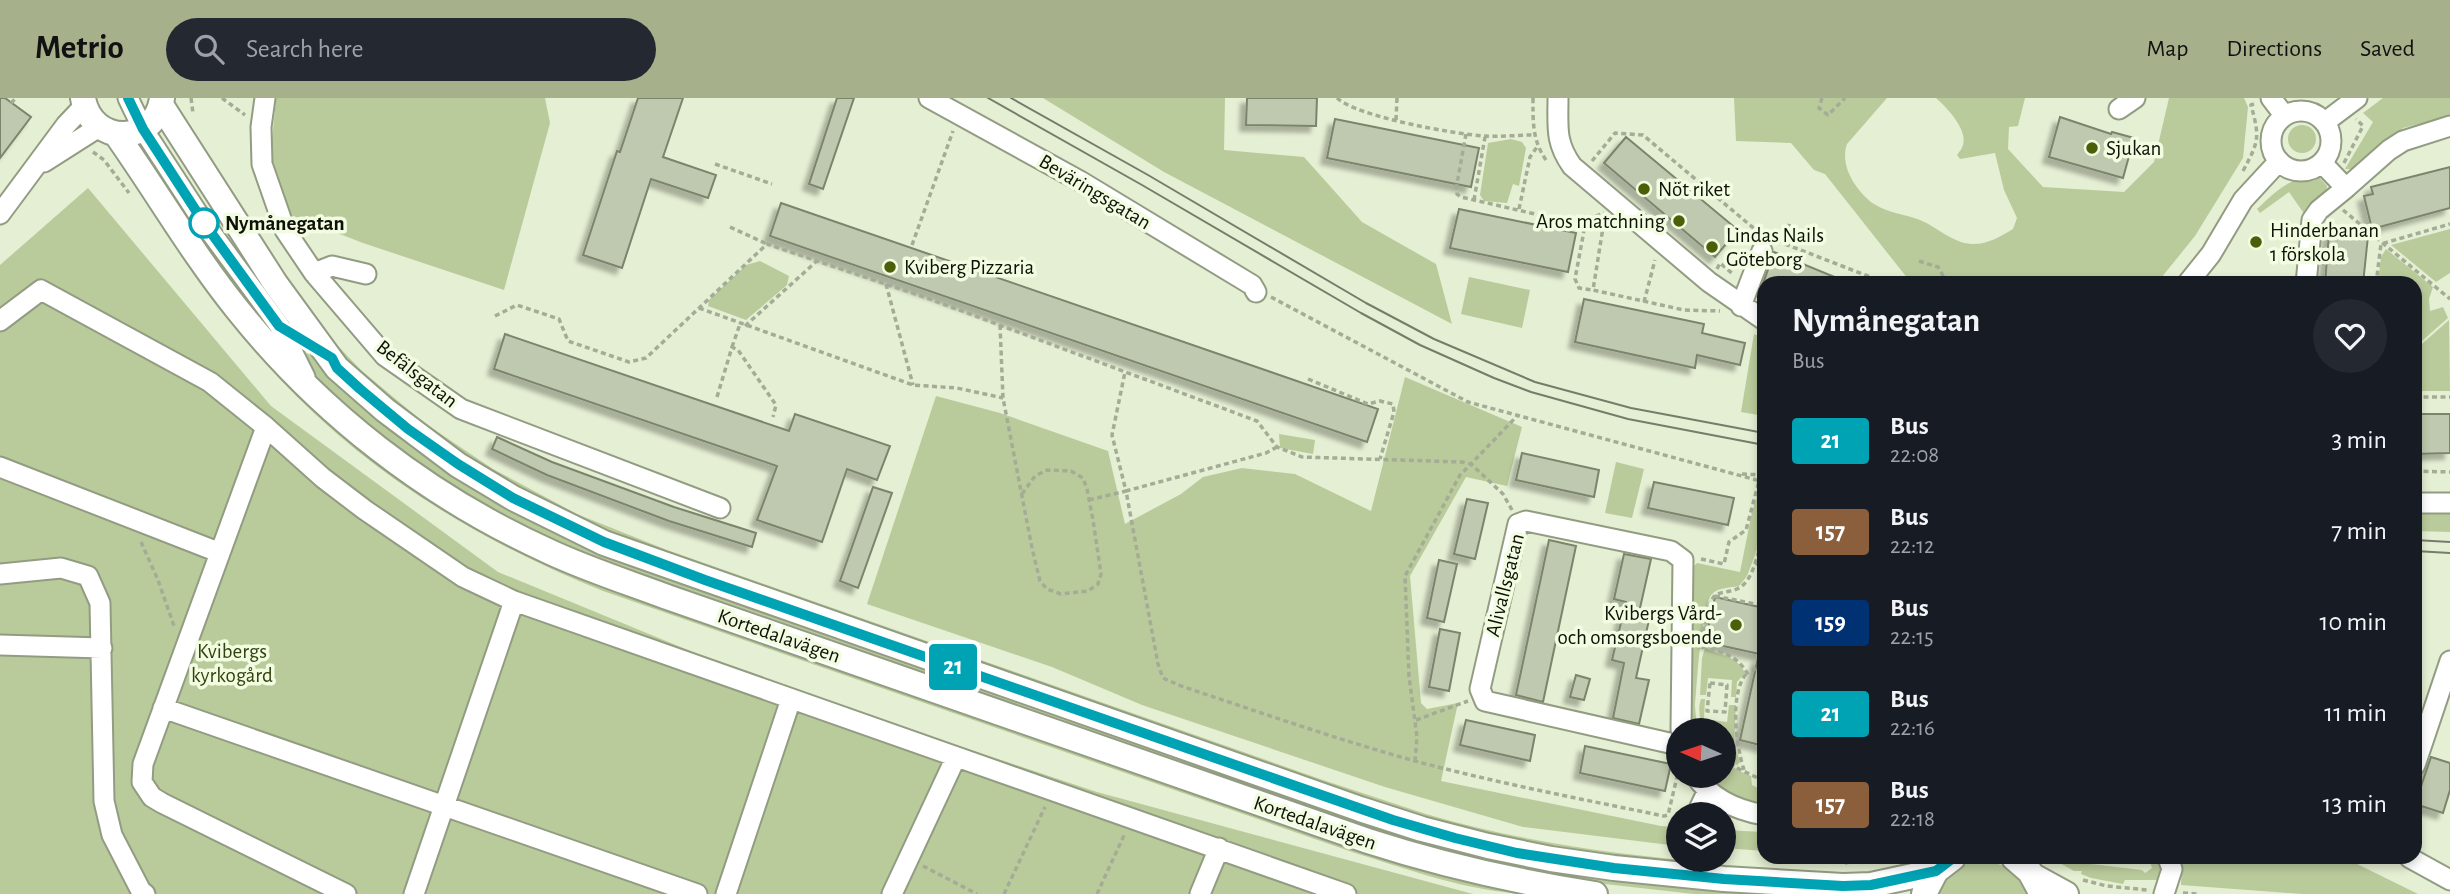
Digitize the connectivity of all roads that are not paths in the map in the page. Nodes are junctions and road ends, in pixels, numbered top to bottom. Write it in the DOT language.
graph roads {
  1 [pos="128,98"];
  2 [pos="265,98"];
  3 [pos="929,98"];
  4 [pos="1558,98"];
  5 [pos="2135,98"];
  6 [pos="2271,98"];
  7 [pos="83,102"];
  8 [pos="162,102"];
  9 [pos="2350,103"];
  10 [pos="2119,109"];
  11 [pos="2284,115"];
  12 [pos="2325,122"];
  13 [pos="2450,127"];
  14 [pos="143,129"];
  15 [pos="107,131"];
  16 [pos="2279,161"];
  17 [pos="32,171"];
  18 [pos="2333,182"];
  19 [pos="0,214"];
  20 [pos="1757,245"];
  21 [pos="314,273"];
  22 [pos="366,274"];
  23 [pos="2194,276"];
  24 [pos="2307,276"];
  25 [pos="1255,292"];
  26 [pos="1733,307"];
  27 [pos="1757,317"];
  28 [pos="0,321"];
  29 [pos="279,326"];
  30 [pos="332,358"];
  31 [pos="311,389"];
  32 [pos="265,426"];
  33 [pos="0,467"];
  34 [pos="2422,503"];
  35 [pos="2450,503"];
  36 [pos="720,508"];
  37 [pos="218,552"];
  38 [pos="0,574"];
  39 [pos="514,601"];
  40 [pos="0,645"];
  41 [pos="102,648"];
  42 [pos="2450,661"];
  43 [pos="791,699"];
  44 [pos="163,708"];
  45 [pos="1681,718"];
  46 [pos="1666,742"];
  47 [pos="2422,744"];
  48 [pos="956,757"];
  49 [pos="1709,788"];
  50 [pos="444,805"];
  51 [pos="1757,813"];
  52 [pos="1219,848"];
  53 [pos="1944,864"];
  54 [pos="2019,864"];
  55 [pos="2170,864"];
  56 [pos="2421,864"];
  57 [pos="2450,880"];
  58 [pos="2038,886"];
  59 [pos="2073,887"];
  60 [pos="2164,893"];
  61 [pos="145,894"];
  62 [pos="345,894"];
  63 [pos="414,894"];
  64 [pos="696,894"];
  65 [pos="726,894"];
  66 [pos="892,894"];
  67 [pos="1200,894"];
  68 [pos="1346,894"];
  69 [pos="1595,894"];
  70 [pos="1924,894"];
  1 -- 14 [label="street"];
  2 -- 21 [label="street, Befälsgatan"];
  3 -- 25 [label="street, Beväringsgatan"];
  4 -- 26 [label="street"];
  5 -- 10 [label="street"];
  6 -- 11 [label="street"];
  7 -- 15 [label="main road, Kortedalavägen"];
  7 -- 17 [label="street"];
  8 -- 14 [label="main road, Kortedalavägen"];
  8 -- 30 [label="main road, Kortedalavägen"];
  9 -- 12 [label="street"];
  11 -- 12 [label="street"];
  11 -- 16 [label="street"];
  12 -- 18 [label="street"];
  13 -- 18 [label="street"];
  14 -- 15 [label="main road"];
  14 -- 29 [label="street"];
  15 -- 17 [label="street"];
  15 -- 31 [label="main road, Kortedalavägen"];
  16 -- 18 [label="street"];
  16 -- 23 [label="street"];
  17 -- 19 [label="street"];
  18 -- 24 [label="street"];
  20 -- 26 [label="street"];
  21 -- 22 [label="street"];
  21 -- 36 [label="street, Befälsgatan"];
  26 -- 27 [label="street"];
  28 -- 32 [label="street"];
  29 -- 30 [label="street"];
  29 -- 31 [label="street"];
  30 -- 53 [label="main road, Kortedalavägen"];
  31 -- 69 [label="main road, Kortedalavägen"];
  32 -- 37 [label="street"];
  32 -- 39 [label="street"];
  33 -- 37 [label="street"];
  34 -- 35 [label="street"];
  37 -- 44 [label="street"];
  38 -- 41 [label="street"];
  39 -- 43 [label="street"];
  39 -- 50 [label="street"];
  40 -- 41 [label="street"];
  41 -- 61 [label="street"];
  42 -- 47 [label="street"];
  43 -- 48 [label="street"];
  43 -- 65 [label="street"];
  44 -- 50 [label="street"];
  44 -- 62 [label="street"];
  45 -- 46 [label="street, Alivallsgatan"];
  48 -- 52 [label="street"];
  48 -- 66 [label="street"];
  49 -- 51 [label="street"];
  50 -- 63 [label="street"];
  50 -- 64 [label="street"];
  52 -- 67 [label="street"];
  52 -- 68 [label="street"];
  53 -- 70 [label="main road, Kortedalavägen"];
  54 -- 58 [label="main road"];
  55 -- 60 [label="street"];
  56 -- 57 [label="street"];
  58 -- 59 [label="main road"];
}
